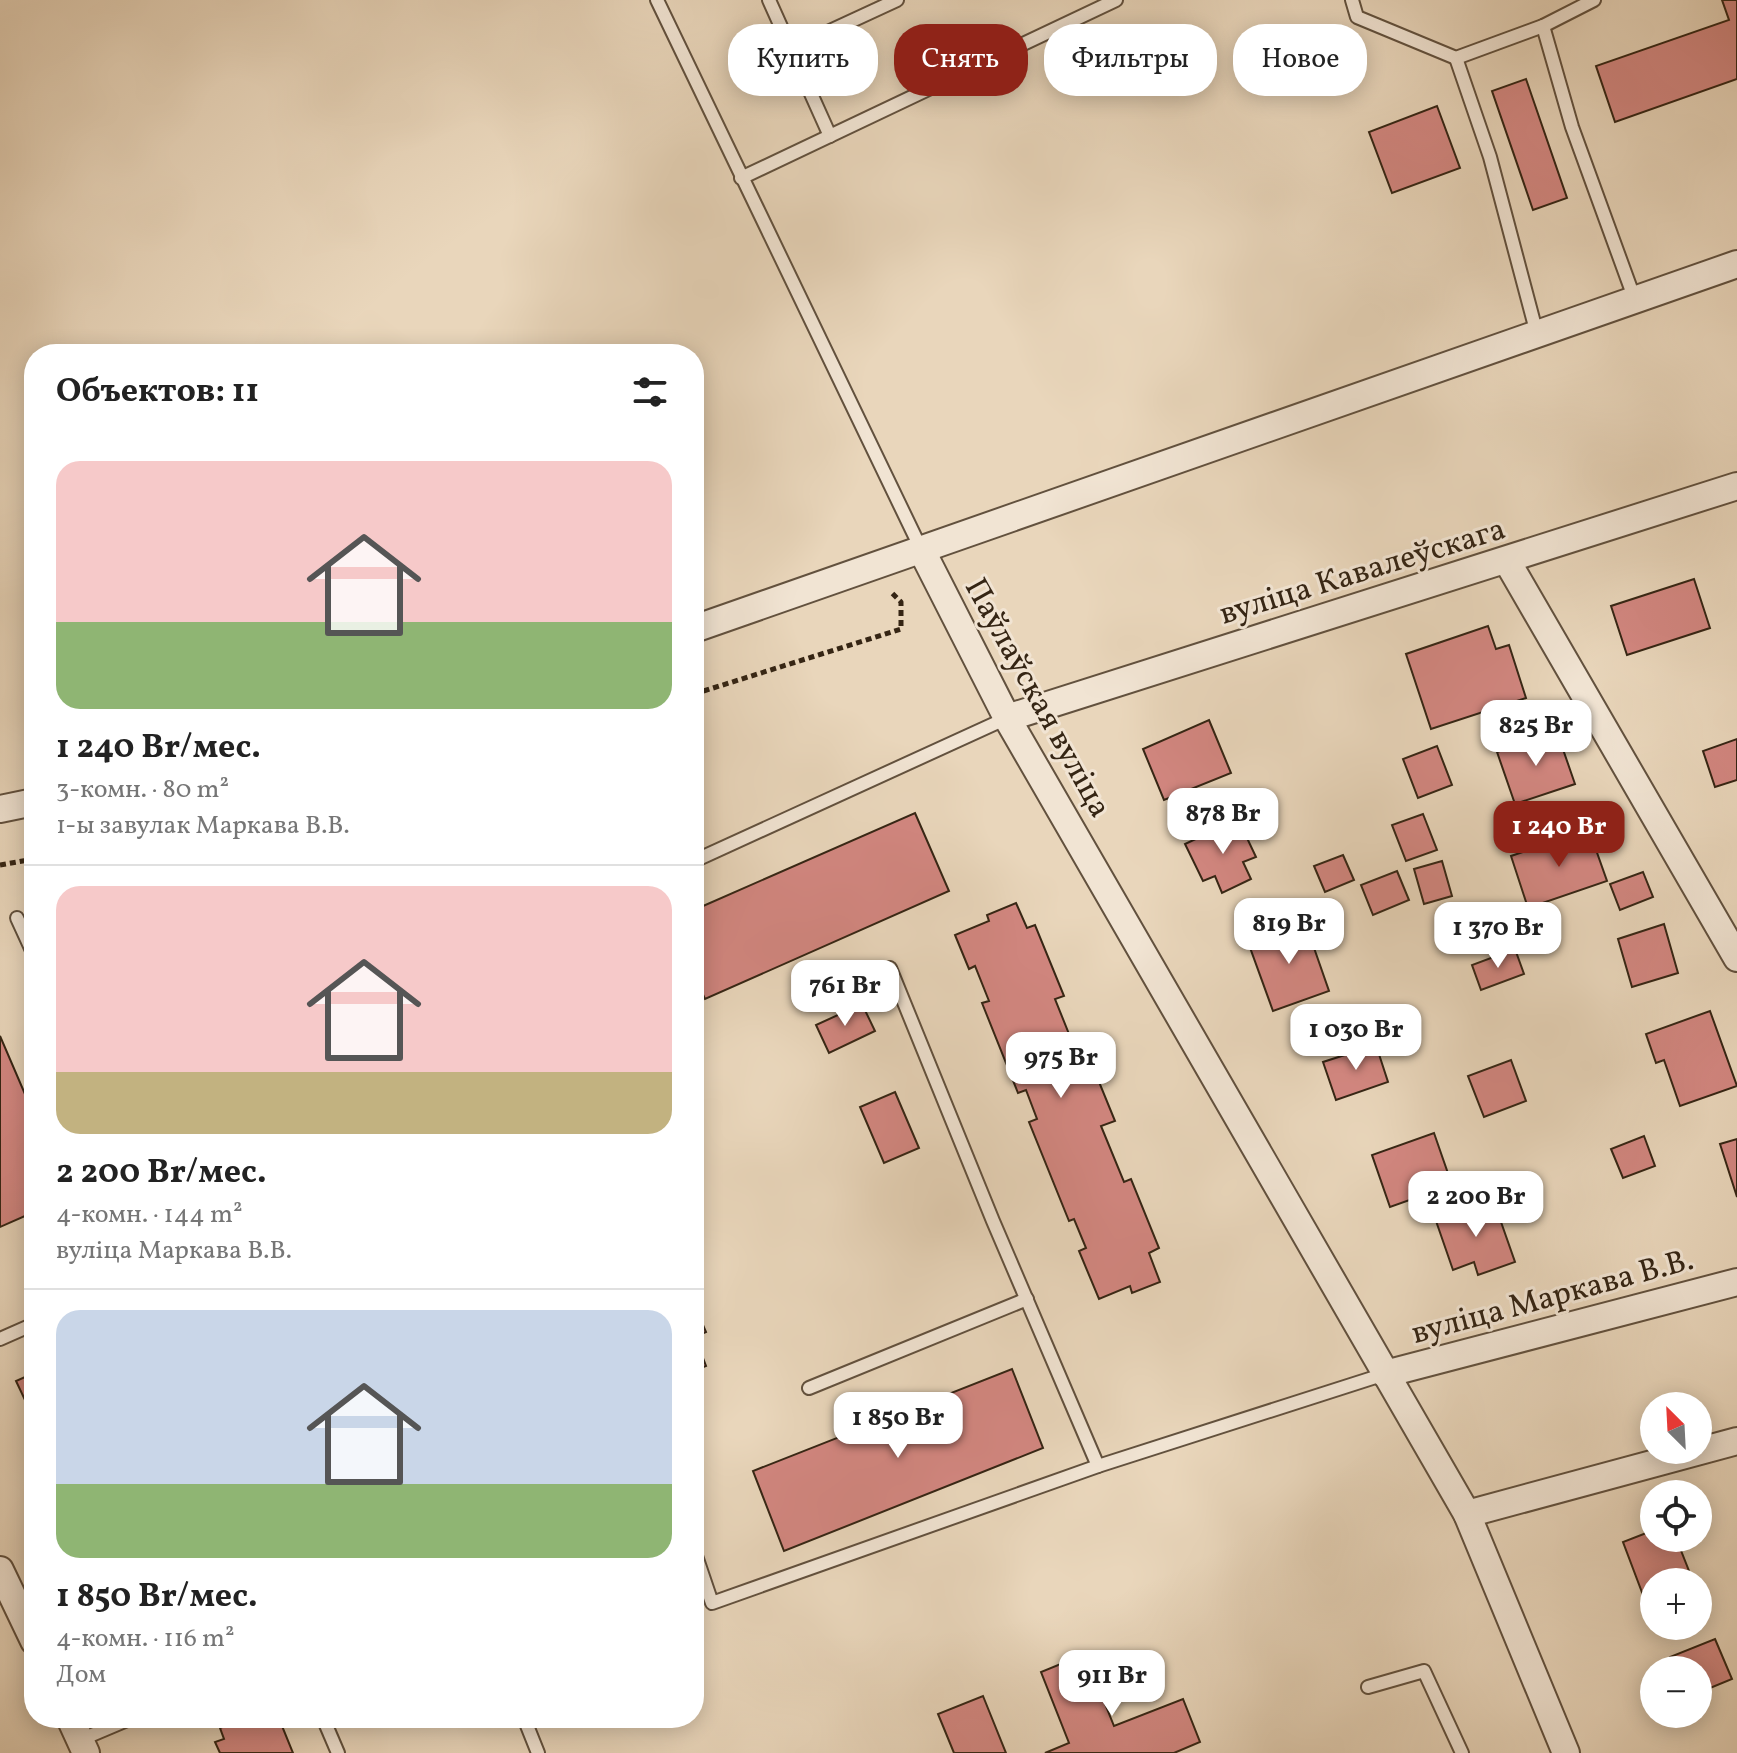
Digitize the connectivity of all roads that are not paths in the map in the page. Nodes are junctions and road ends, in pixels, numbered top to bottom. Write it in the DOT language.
graph roads {
  1 [pos="657,0"];
  2 [pos="769,0"];
  3 [pos="897,0"];
  4 [pos="1116,0"];
  5 [pos="1352,0"];
  6 [pos="1594,0"];
  7 [pos="780,24"];
  8 [pos="845,24"];
  9 [pos="1543,26"];
  10 [pos="1456,58"];
  11 [pos="812,96"];
  12 [pos="830,136"];
  13 [pos="741,178"];
  14 [pos="1737,264"];
  15 [pos="1635,300"];
  16 [pos="1537,334"];
  17 [pos="1737,486"];
  18 [pos="922,551"];
  19 [pos="1507,561"];
  20 [pos="704,626"];
  21 [pos="1007,718"];
  22 [pos="24,804"];
  23 [pos="0,809"];
  24 [pos="704,856"];
  25 [pos="17,918"];
  26 [pos="24,933"];
  27 [pos="1737,958"];
  28 [pos="890,968"];
  29 [pos="1737,1282"];
  30 [pos="1027,1299"];
  31 [pos="24,1328"];
  32 [pos="0,1339"];
  33 [pos="1385,1374"];
  34 [pos="809,1388"];
  35 [pos="1737,1441"];
  36 [pos="1098,1466"];
  37 [pos="1467,1514"];
  38 [pos="0,1570"];
  39 [pos="704,1579"];
  40 [pos="24,1620"];
  41 [pos="1368,1687"];
  42 [pos="104,1728"];
  43 [pos="327,1728"];
  44 [pos="528,1728"];
  45 [pos="79,1737"];
  46 [pos="338,1753"];
  47 [pos="538,1753"];
  48 [pos="1462,1753"];
  49 [pos="1566,1753"];
  1 -- 13 [label="lane"];
  2 -- 7 [label="lane"];
  3 -- 8 [label="lane"];
  4 -- 12 [label="lane"];
  5 -- 10 [label="lane"];
  6 -- 9 [label="lane"];
  9 -- 10 [label="lane"];
  9 -- 15 [label="lane"];
  10 -- 16 [label="lane"];
  11 -- 12 [label="lane"];
  12 -- 13 [label="lane"];
  13 -- 18 [label="lane"];
  14 -- 15 [label="street"];
  15 -- 16 [label="street"];
  16 -- 18 [label="street"];
  17 -- 19 [label="street, вуліца Кавалеўскага"];
  18 -- 20 [label="street"];
  18 -- 21 [label="street, Паўлаўская вуліца"];
  19 -- 21 [label="street, вуліца Кавалеўскага"];
  19 -- 27 [label="street"];
  21 -- 24 [label="lane"];
  21 -- 33 [label="street, Паўлаўская вуліца"];
  22 -- 23 [label="street"];
  25 -- 26 [label="lane"];
  28 -- 30 [label="lane"];
  29 -- 33 [label="street, вуліца Маркава В.В."];
  30 -- 34 [label="lane"];
  30 -- 36 [label="lane"];
  31 -- 32 [label="lane"];
  33 -- 36 [label="lane"];
  33 -- 37 [label="street, Паўлаўская вуліца"];
  35 -- 37 [label="street"];
  36 -- 39 [label="lane"];
  37 -- 49 [label="street, Паўлаўская вуліца"];
  38 -- 40 [label="street"];
  41 -- 48 [label="lane"];
  42 -- 45 [label="lane"];
  43 -- 46 [label="lane"];
  44 -- 47 [label="lane"];
}
